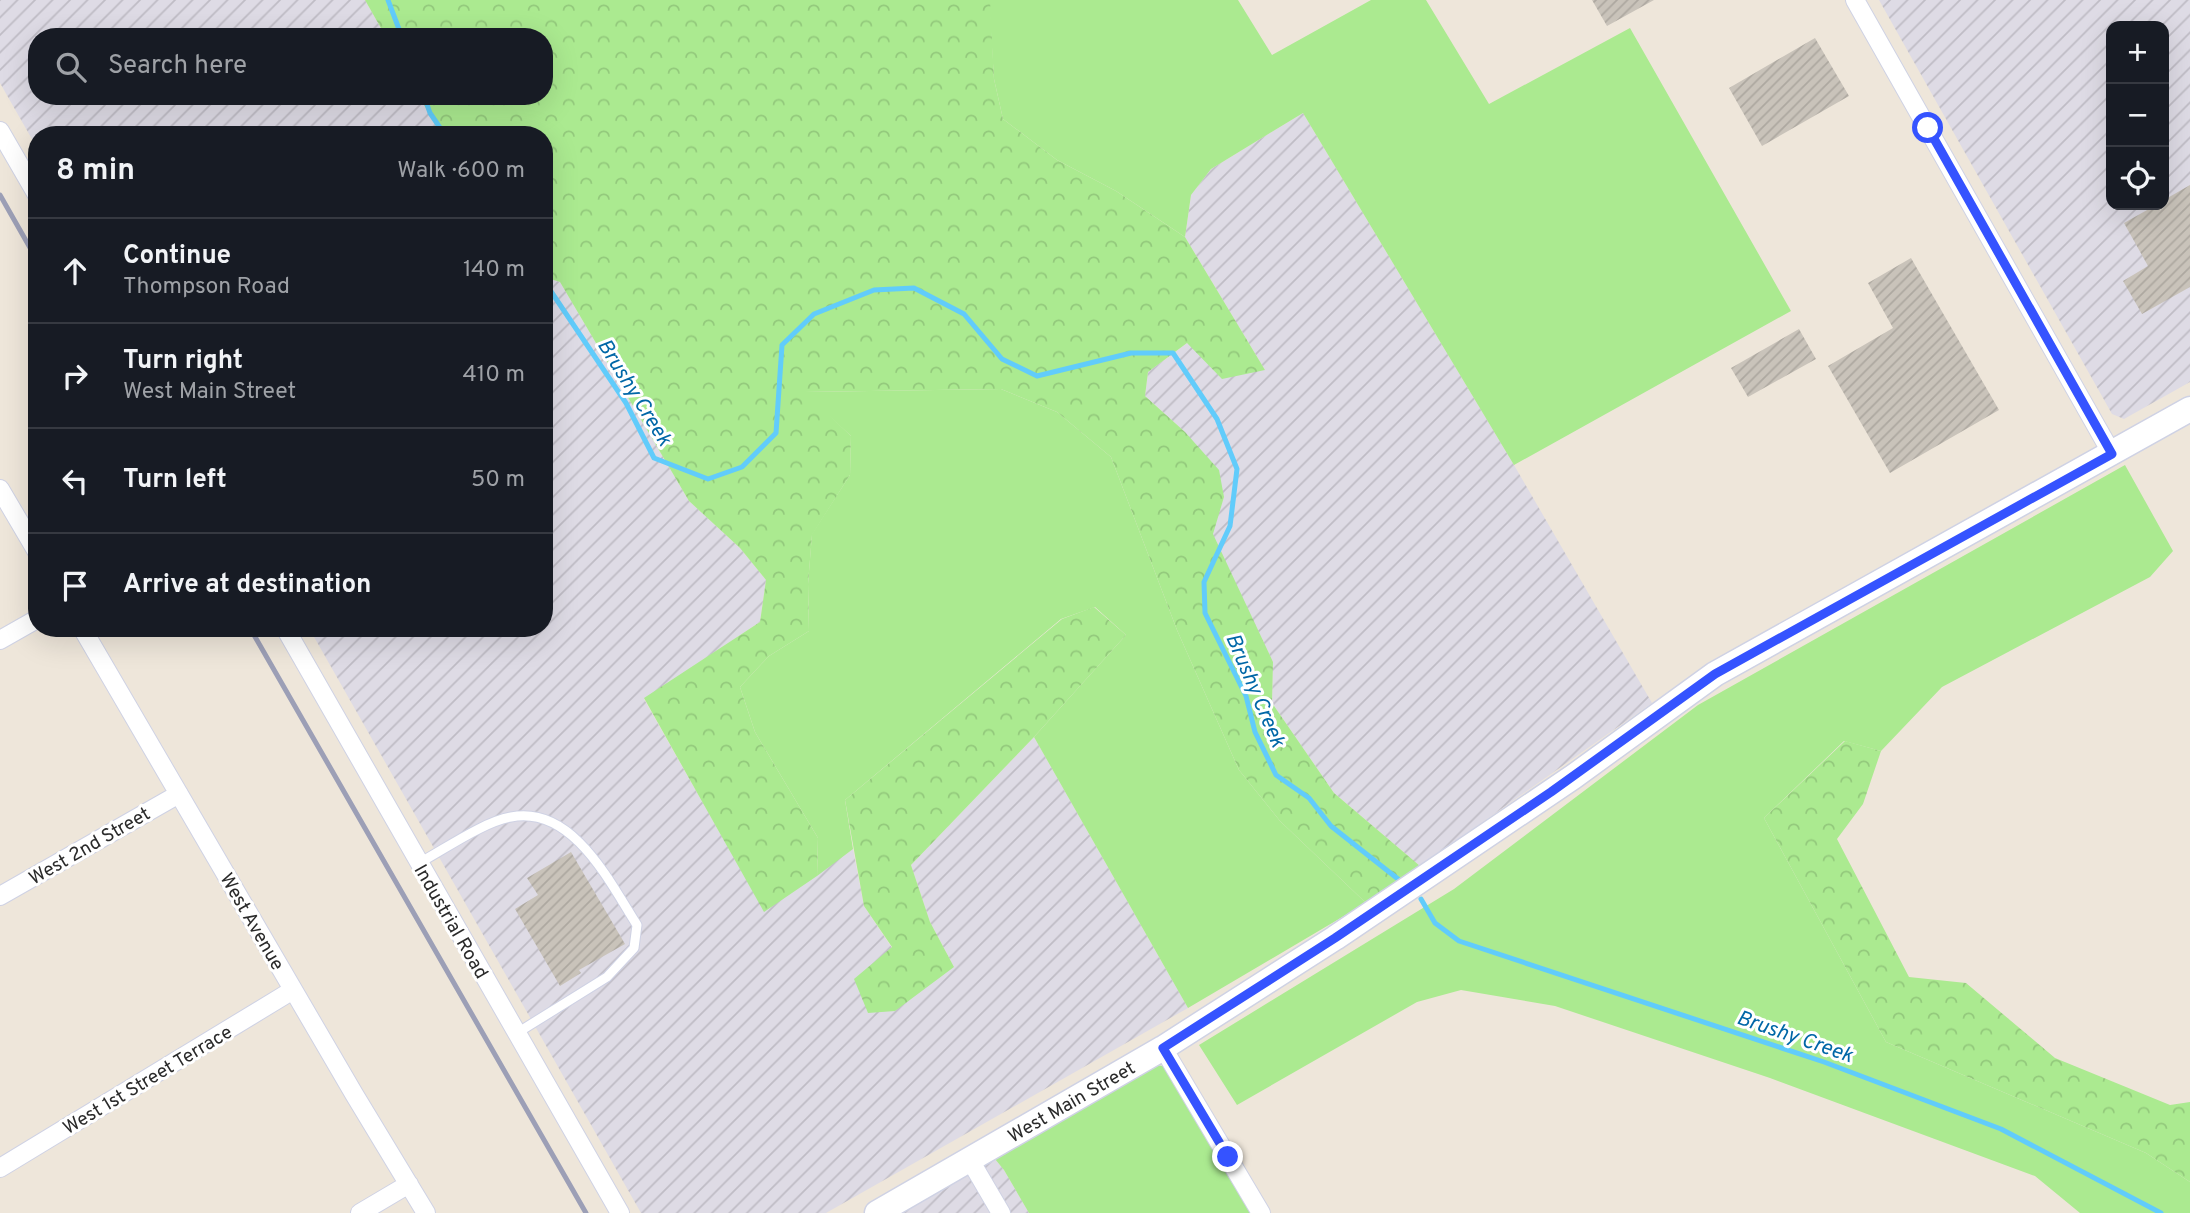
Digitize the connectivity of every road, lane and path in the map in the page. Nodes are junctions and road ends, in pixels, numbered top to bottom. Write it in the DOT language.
graph roads {
  1 [pos="1855,0"];
  2 [pos="0,131"];
  3 [pos="28,179"];
  4 [pos="2190,409"];
  5 [pos="2112,454"];
  6 [pos="0,489"];
  7 [pos="28,537"];
  8 [pos="28,624"];
  9 [pos="87,637"];
  10 [pos="290,637"];
  11 [pos="0,640"];
  12 [pos="179,794"];
  13 [pos="419,863"];
  14 [pos="0,896"];
  15 [pos="293,990"];
  16 [pos="517,1033"];
  17 [pos="1163,1048"];
  18 [pos="970,1160"];
  19 [pos="0,1168"];
  20 [pos="409,1184"];
  21 [pos="360,1213"];
  22 [pos="426,1213"];
  23 [pos="620,1213"];
  24 [pos="877,1213"];
  25 [pos="1001,1213"];
  26 [pos="1261,1213"];
  1 -- 5 [label="street"];
  2 -- 3 [label="street"];
  4 -- 5 [label="main road, West Main Street"];
  5 -- 17 [label="main road, West Main Street"];
  6 -- 7 [label="street"];
  8 -- 11 [label="street"];
  9 -- 12 [label="street, West Avenue"];
  10 -- 13 [label="street, Industrial Road"];
  12 -- 14 [label="street, West 2nd Street"];
  12 -- 15 [label="street, West Avenue"];
  13 -- 16 [label="street, Industrial Road"];
  13 -- 16 [label="lane"];
  15 -- 19 [label="street, West 1st Street Terrace"];
  15 -- 20 [label="street, West Avenue"];
  16 -- 23 [label="street, Industrial Road"];
  17 -- 18 [label="main road, West Main Street"];
  17 -- 26 [label="street"];
  18 -- 24 [label="main road, West Main Street"];
  18 -- 25 [label="street"];
  20 -- 21 [label="street"];
  20 -- 22 [label="street, West Avenue"];
}
